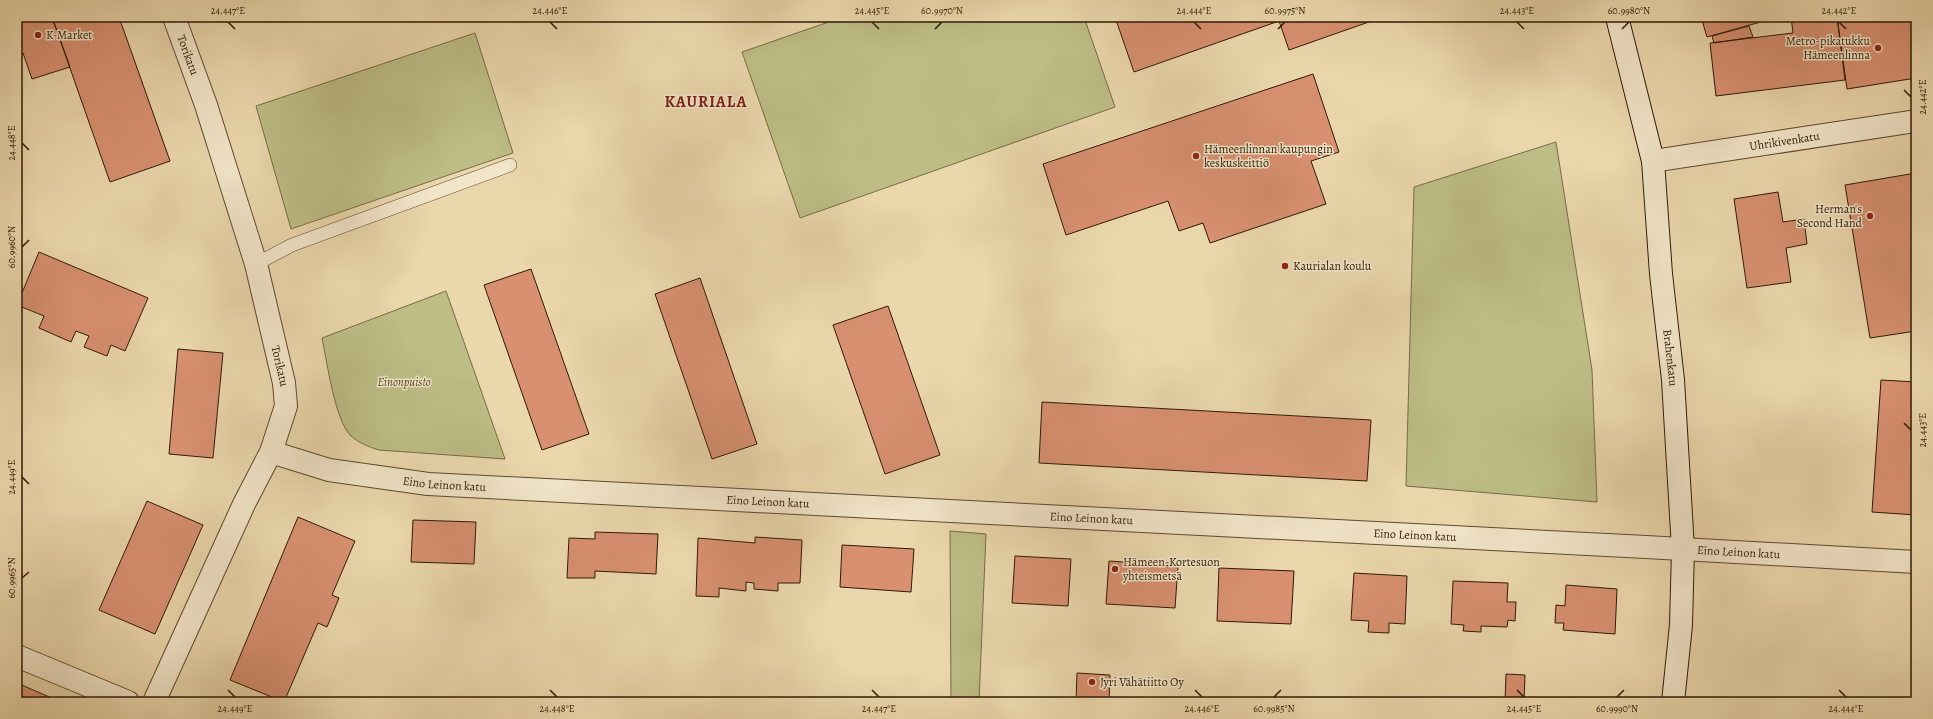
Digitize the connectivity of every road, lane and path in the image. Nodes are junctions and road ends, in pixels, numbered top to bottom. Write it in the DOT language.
graph roads {
  1 [pos="174,17"];
  2 [pos="1617,17"];
  3 [pos="1916,120"];
  4 [pos="1653,161"];
  5 [pos="510,166"];
  6 [pos="256,264"];
  7 [pos="271,452"];
  8 [pos="1683,549"];
  9 [pos="1916,562"];
  10 [pos="17,656"];
  11 [pos="116,700"];
  12 [pos="154,702"];
  13 [pos="1673,702"];
  1 -- 6 [label="street, Torikatu"];
  2 -- 4 [label="street, Brahenkatu"];
  3 -- 4 [label="street, Uhrikivenkatu"];
  4 -- 8 [label="street, Brahenkatu"];
  5 -- 6 [label="lane"];
  6 -- 7 [label="street, Torikatu"];
  7 -- 8 [label="street, Eino Leinon katu"];
  7 -- 12 [label="street, Torikatu"];
  8 -- 9 [label="street, Eino Leinon katu"];
  8 -- 13 [label="street, Brahenkatu"];
  10 -- 11 [label="street"];
}
